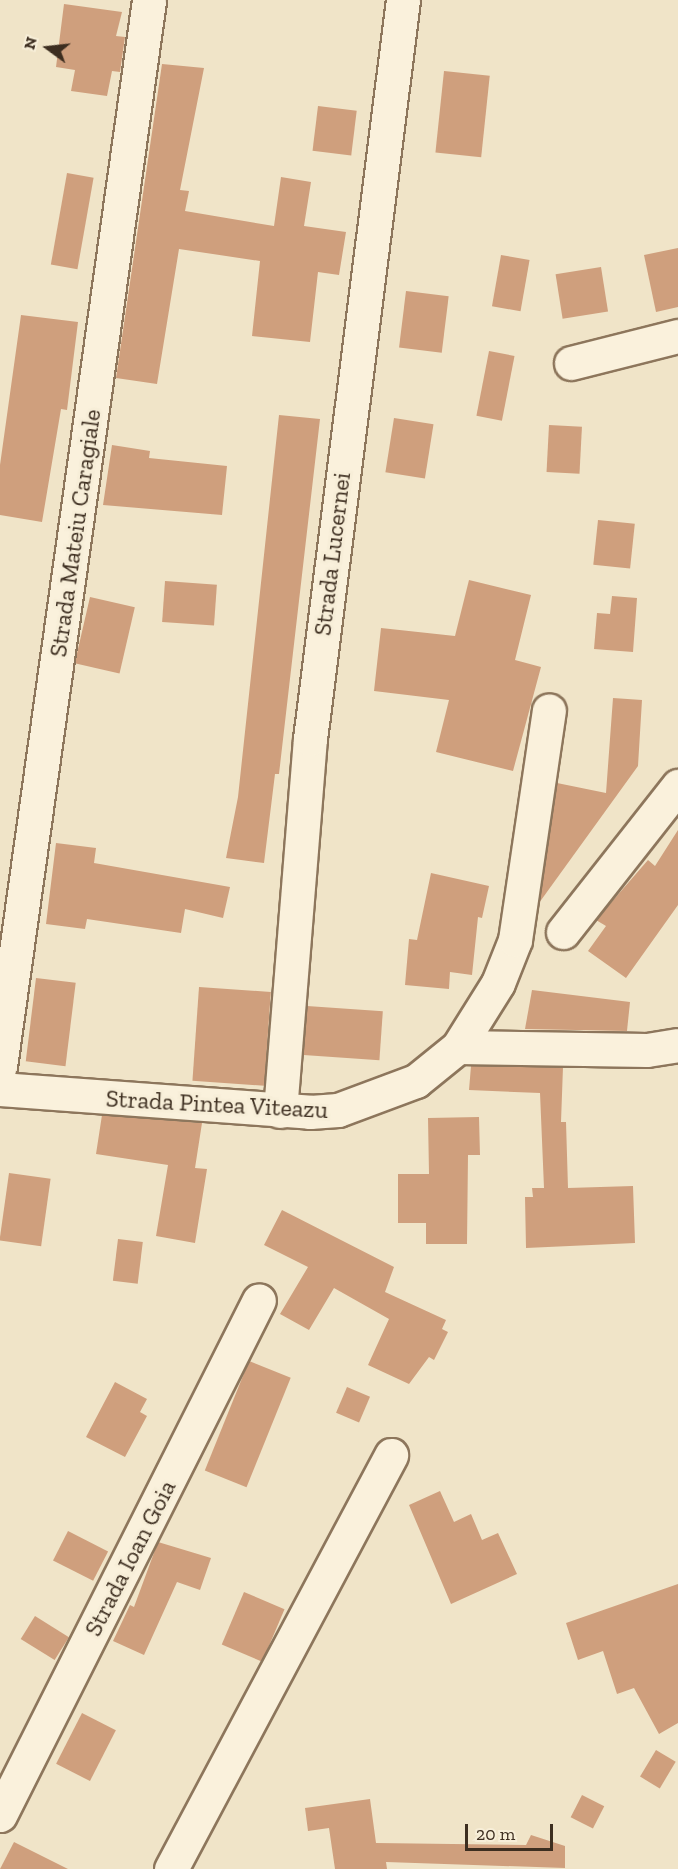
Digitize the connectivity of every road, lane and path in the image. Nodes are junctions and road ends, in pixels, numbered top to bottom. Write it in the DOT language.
graph roads {
  1 [pos="149,0"];
  2 [pos="403,0"];
  3 [pos="678,336"];
  4 [pos="571,363"];
  5 [pos="549,711"];
  6 [pos="678,786"];
  7 [pos="562,932"];
  8 [pos="678,1045"];
  9 [pos="458,1047"];
  10 [pos="0,1066"];
  11 [pos="0,1089"];
  12 [pos="280,1111"];
  13 [pos="259,1300"];
  14 [pos="392,1455"];
  15 [pos="0,1815"];
  16 [pos="171,1869"];
  1 -- 10 [label="street, Strada Mateiu Caragiale"];
  2 -- 12 [label="street, Strada Lucernei"];
  3 -- 4 [label="street"];
  5 -- 9 [label="street, Strada Pintea Viteazu"];
  6 -- 7 [label="street"];
  8 -- 9 [label="street"];
  9 -- 12 [label="street, Strada Pintea Viteazu"];
  11 -- 12 [label="street, Strada Pintea Viteazu"];
  13 -- 15 [label="street, Strada Ioan Goia"];
  14 -- 16 [label="street"];
}
